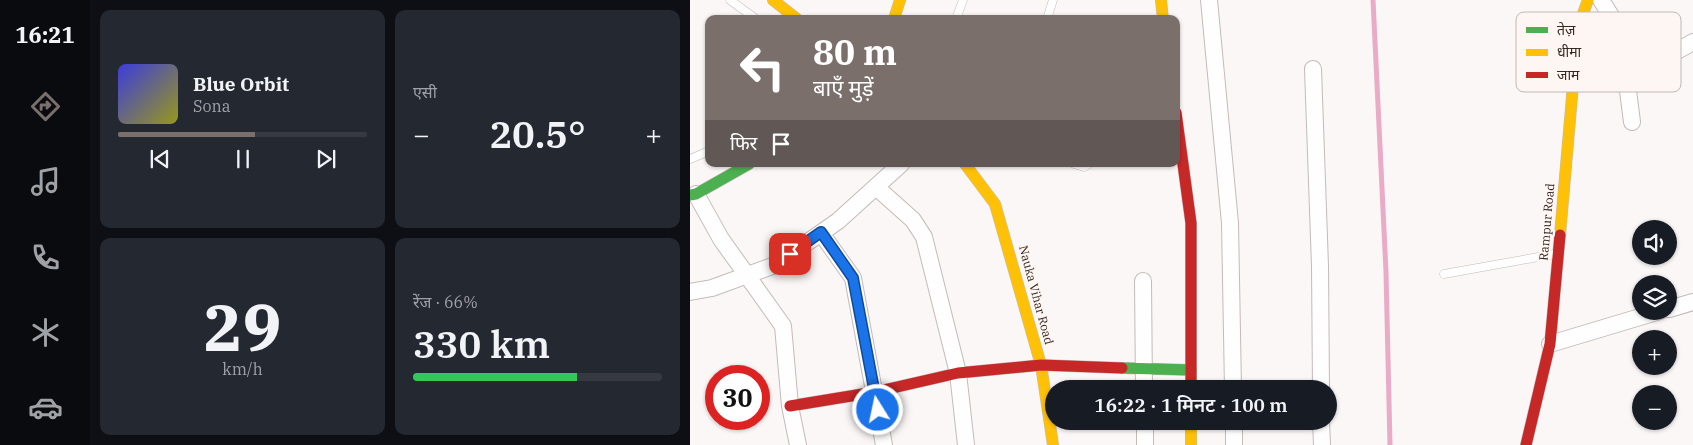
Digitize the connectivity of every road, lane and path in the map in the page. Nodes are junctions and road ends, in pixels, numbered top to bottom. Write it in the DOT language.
graph roads {
  1 [pos="730,0"];
  2 [pos="773,0"];
  3 [pos="900,0"];
  4 [pos="963,0"];
  5 [pos="1053,0"];
  6 [pos="1161,0"];
  7 [pos="1209,0"];
  8 [pos="1588,0"];
  9 [pos="1601,0"];
  10 [pos="1584,12"];
  11 [pos="1609,12"];
  12 [pos="751,15"];
  13 [pos="792,15"];
  14 [pos="895,15"];
  15 [pos="957,15"];
  16 [pos="1048,15"];
  17 [pos="1163,15"];
  18 [pos="1693,42"];
  19 [pos="1681,49"];
  20 [pos="1313,69"];
  21 [pos="1572,92"];
  22 [pos="1628,92"];
  23 [pos="1632,122"];
  24 [pos="1180,142"];
  25 [pos="705,153"];
  26 [pos="690,159"];
  27 [pos="744,167"];
  28 [pos="898,167"];
  29 [pos="967,167"];
  30 [pos="876,187"];
  31 [pos="693,195"];
  32 [pos="821,232"];
  33 [pos="1558,253"];
  34 [pos="1444,274"];
  35 [pos="746,276"];
  36 [pos="1142,281"];
  37 [pos="690,292"];
  38 [pos="1693,302"];
  39 [pos="1677,307"];
  40 [pos="1632,319"];
  41 [pos="1550,344"];
  42 [pos="1041,365"];
  43 [pos="1144,368"];
  44 [pos="1191,370"];
  45 [pos="958,373"];
  46 [pos="1144,380"];
  47 [pos="1191,380"];
  48 [pos="1233,380"];
  49 [pos="1321,380"];
  50 [pos="875,392"];
  51 [pos="790,406"];
  52 [pos="1144,430"];
  53 [pos="1191,430"];
  54 [pos="1234,430"];
  55 [pos="1321,430"];
  56 [pos="798,445"];
  57 [pos="884,445"];
  58 [pos="966,445"];
  59 [pos="1053,445"];
  60 [pos="1145,445"];
  61 [pos="1191,445"];
  62 [pos="1234,445"];
  63 [pos="1322,445"];
  64 [pos="1526,445"];
  1 -- 12 [label="lane"];
  2 -- 13 [label="street"];
  3 -- 14 [label="street"];
  4 -- 15 [label="lane"];
  5 -- 16 [label="lane"];
  6 -- 17 [label="street"];
  7 -- 48 [label="street"];
  8 -- 10 [label="street, Rampur Road"];
  9 -- 11 [label="street"];
  18 -- 19 [label="street"];
  20 -- 49 [label="street"];
  21 -- 33 [label="street, Rampur Road"];
  22 -- 23 [label="street"];
  24 -- 44 [label="street"];
  25 -- 26 [label="lane"];
  27 -- 31 [label="street"];
  28 -- 30 [label="street"];
  29 -- 42 [label="street, Nauka Vihar Road"];
  30 -- 32 [label="street"];
  30 -- 45 [label="street"];
  31 -- 35 [label="street"];
  32 -- 35 [label="street"];
  32 -- 50 [label="street"];
  33 -- 34 [label="lane"];
  33 -- 41 [label="street, Rampur Road"];
  35 -- 37 [label="street"];
  35 -- 51 [label="street"];
  36 -- 43 [label="street"];
  38 -- 39 [label="street"];
  40 -- 41 [label="street"];
  41 -- 64 [label="street, Rampur Road"];
  42 -- 43 [label="street"];
  42 -- 45 [label="street"];
  42 -- 59 [label="street, Nauka Vihar Road"];
  43 -- 44 [label="street"];
  43 -- 46 [label="street"];
  44 -- 47 [label="street"];
  45 -- 50 [label="street"];
  45 -- 58 [label="street"];
  50 -- 51 [label="street"];
  50 -- 57 [label="street"];
  51 -- 56 [label="street"];
  52 -- 60 [label="street"];
  53 -- 61 [label="street"];
  54 -- 62 [label="street"];
  55 -- 63 [label="street"];
}
